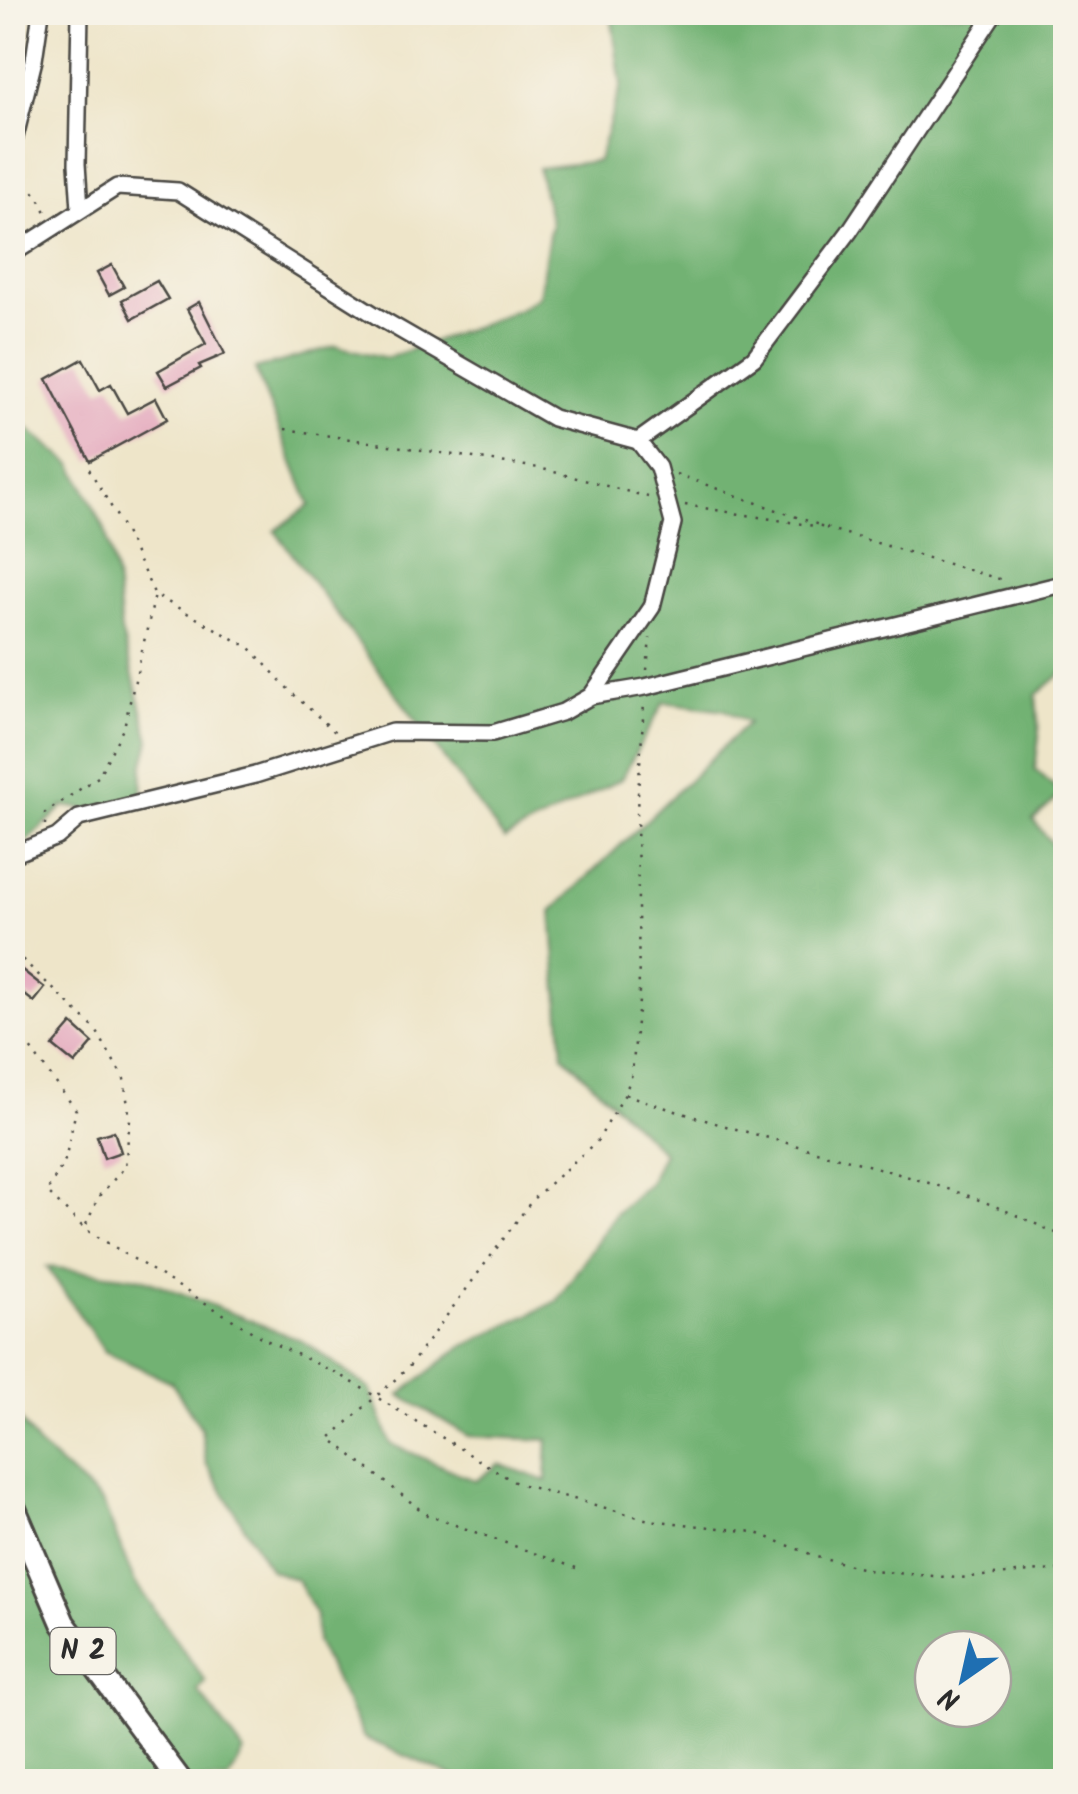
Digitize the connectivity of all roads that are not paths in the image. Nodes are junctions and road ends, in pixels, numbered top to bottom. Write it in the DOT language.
graph roads {
  1 [pos="42,12"];
  2 [pos="80,12"];
  3 [pos="995,12"];
  4 [pos="12,149"];
  5 [pos="80,209"];
  6 [pos="12,254"];
  7 [pos="638,441"];
  8 [pos="1066,583"];
  9 [pos="591,696"];
  10 [pos="12,855"];
  11 [pos="12,1504"];
  12 [pos="181,1782"];
  1 -- 4 [label="street"];
  2 -- 5 [label="street"];
  3 -- 7 [label="street"];
  5 -- 6 [label="street"];
  5 -- 7 [label="street"];
  7 -- 9 [label="street"];
  8 -- 9 [label="street"];
  9 -- 10 [label="street"];
  11 -- 12 [label="main road, N 2"];
}
